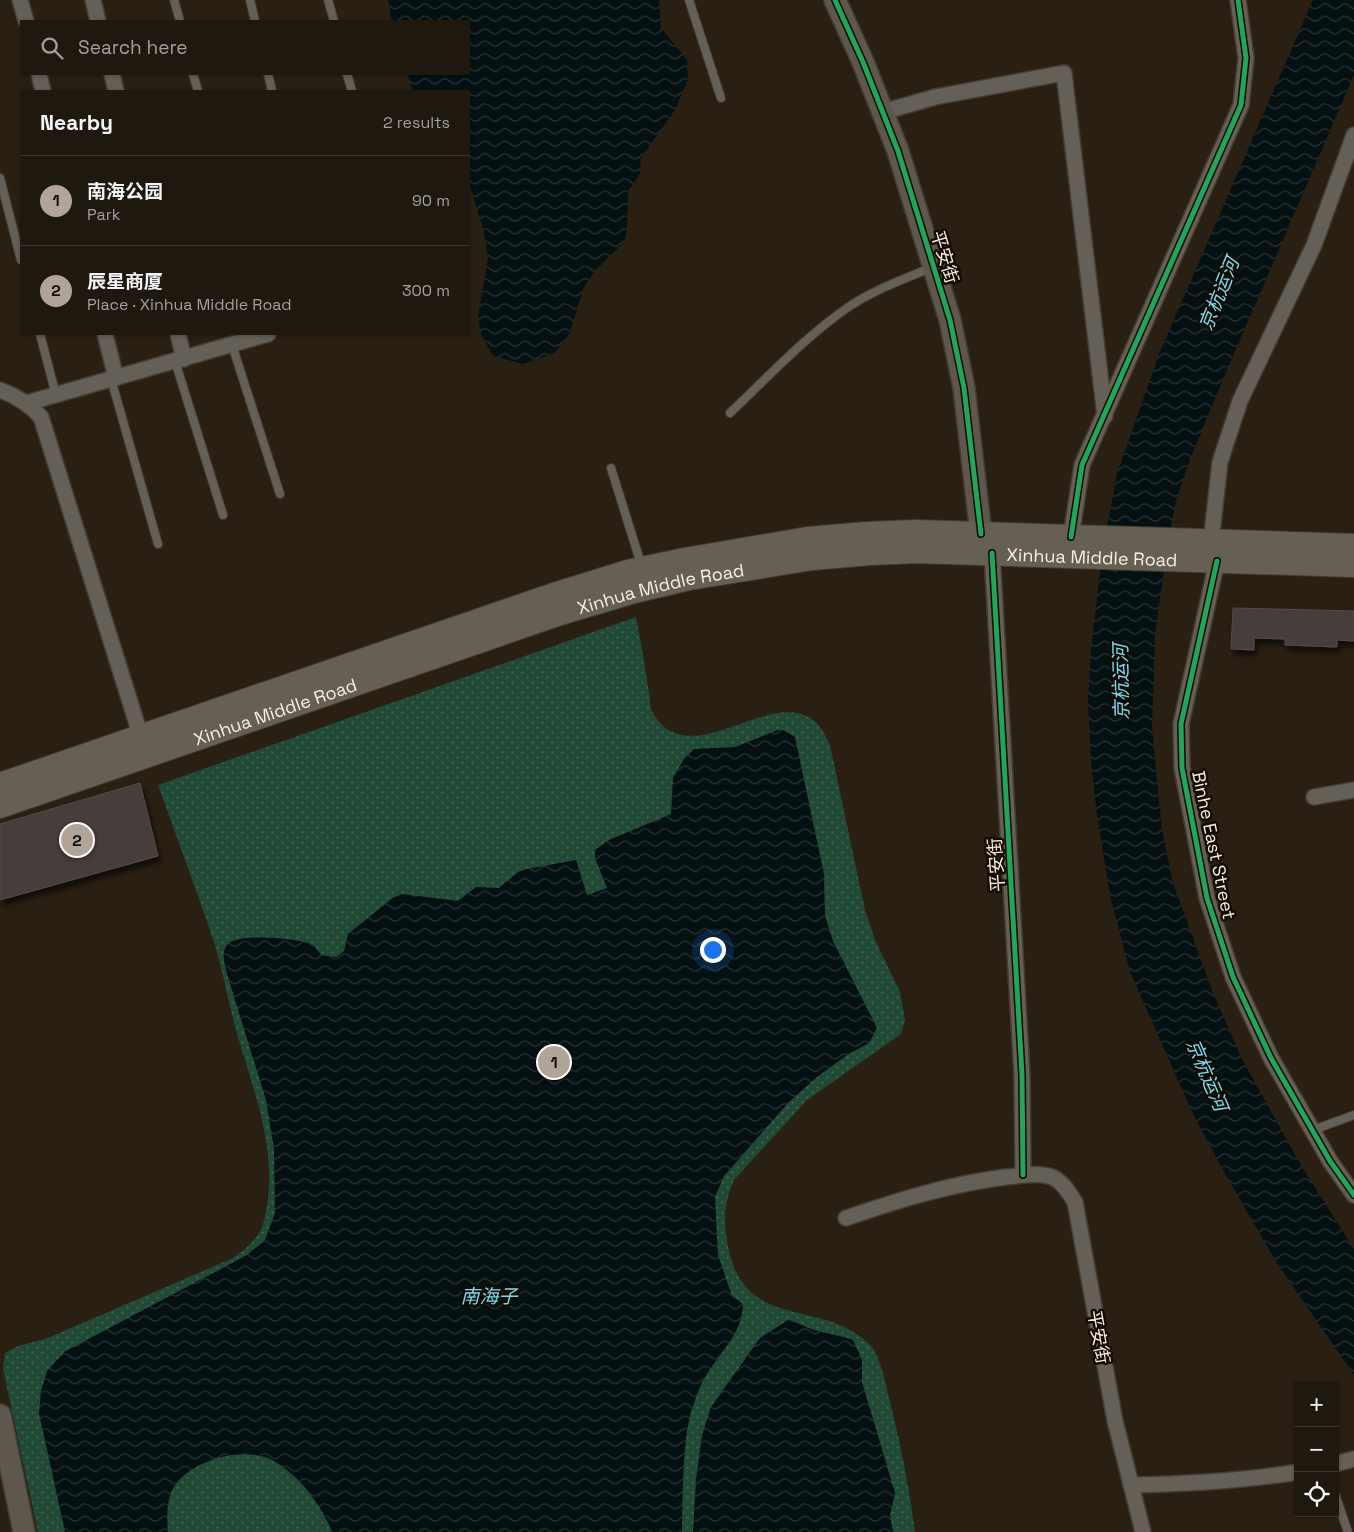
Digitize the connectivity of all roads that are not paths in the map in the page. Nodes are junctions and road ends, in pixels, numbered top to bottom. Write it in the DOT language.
graph roads {
  1 [pos="20,0"];
  2 [pos="93,0"];
  3 [pos="174,0"];
  4 [pos="250,0"];
  5 [pos="328,0"];
  6 [pos="689,0"];
  7 [pos="835,0"];
  8 [pos="1238,0"];
  9 [pos="26,20"];
  10 [pos="98,20"];
  11 [pos="180,20"];
  12 [pos="255,20"];
  13 [pos="334,20"];
  14 [pos="39,75"];
  15 [pos="112,75"];
  16 [pos="193,75"];
  17 [pos="268,75"];
  18 [pos="347,75"];
  19 [pos="43,90"];
  20 [pos="116,90"];
  21 [pos="198,90"];
  22 [pos="272,90"];
  23 [pos="352,90"];
  24 [pos="722,98"];
  25 [pos="883,112"];
  26 [pos="1352,142"];
  27 [pos="1354,169"];
  28 [pos="0,178"];
  29 [pos="20,256"];
  30 [pos="933,267"];
  31 [pos="40,335"];
  32 [pos="104,335"];
  33 [pos="178,335"];
  34 [pos="265,335"];
  35 [pos="232,345"];
  36 [pos="180,360"];
  37 [pos="114,378"];
  38 [pos="0,390"];
  39 [pos="56,395"];
  40 [pos="27,403"];
  41 [pos="730,413"];
  42 [pos="1105,416"];
  43 [pos="611,468"];
  44 [pos="280,494"];
  45 [pos="222,515"];
  46 [pos="1083,543"];
  47 [pos="158,544"];
  48 [pos="986,544"];
  49 [pos="1354,546"];
  50 [pos="1214,551"];
  51 [pos="1354,565"];
  52 [pos="642,569"];
  53 [pos="141,737"];
  54 [pos="0,785"];
  55 [pos="1354,790"];
  56 [pos="1314,797"];
  57 [pos="0,806"];
  58 [pos="1354,1114"];
  59 [pos="1313,1130"];
  60 [pos="1023,1175"];
  61 [pos="1354,1195"];
  62 [pos="846,1218"];
  63 [pos="0,1415"];
  64 [pos="1354,1459"];
  65 [pos="1339,1463"];
  66 [pos="1294,1473"];
  67 [pos="1131,1485"];
  68 [pos="1339,1506"];
  69 [pos="24,1532"];
  70 [pos="1143,1532"];
  71 [pos="1348,1532"];
  1 -- 9 [label="street"];
  2 -- 10 [label="street"];
  3 -- 11 [label="lane"];
  4 -- 12 [label="lane"];
  5 -- 13 [label="lane"];
  6 -- 24 [label="lane"];
  7 -- 25 [label="street, 平安街"];
  8 -- 42 [label="street"];
  14 -- 19 [label="street"];
  15 -- 20 [label="street"];
  16 -- 21 [label="lane"];
  17 -- 22 [label="lane"];
  18 -- 23 [label="lane"];
  25 -- 30 [label="street, 平安街"];
  25 -- 42 [label="street"];
  26 -- 27 [label="street"];
  26 -- 50 [label="street, Binhe East Street"];
  28 -- 29 [label="lane"];
  30 -- 41 [label="lane"];
  30 -- 48 [label="street, 平安街"];
  31 -- 39 [label="lane"];
  32 -- 37 [label="street"];
  33 -- 36 [label="street"];
  34 -- 35 [label="street"];
  35 -- 36 [label="street"];
  35 -- 44 [label="lane"];
  36 -- 37 [label="street"];
  36 -- 45 [label="lane"];
  37 -- 39 [label="street"];
  37 -- 47 [label="lane"];
  38 -- 40 [label="street"];
  39 -- 40 [label="street"];
  40 -- 53 [label="street"];
  42 -- 46 [label="street"];
  43 -- 52 [label="lane"];
  46 -- 48 [label="main road, Xinhua Middle Road"];
  46 -- 50 [label="main road, Xinhua Middle Road"];
  48 -- 52 [label="main road, Xinhua Middle Road"];
  48 -- 57 [label="main road, Xinhua Middle Road"];
  48 -- 60 [label="street, 平安街"];
  49 -- 50 [label="main road, Xinhua Middle Road"];
  50 -- 51 [label="main road, Xinhua Middle Road"];
  50 -- 59 [label="street, Binhe East Street"];
  52 -- 53 [label="main road, Xinhua Middle Road"];
  53 -- 54 [label="main road, Xinhua Middle Road"];
  55 -- 56 [label="street"];
  58 -- 59 [label="lane"];
  59 -- 61 [label="street, Binhe East Street"];
  60 -- 62 [label="street, 平安街"];
  60 -- 67 [label="street, 平安街"];
  63 -- 69 [label="street"];
  64 -- 65 [label="street"];
  66 -- 67 [label="street"];
  67 -- 70 [label="street, 平安街"];
  68 -- 71 [label="lane"];
}
